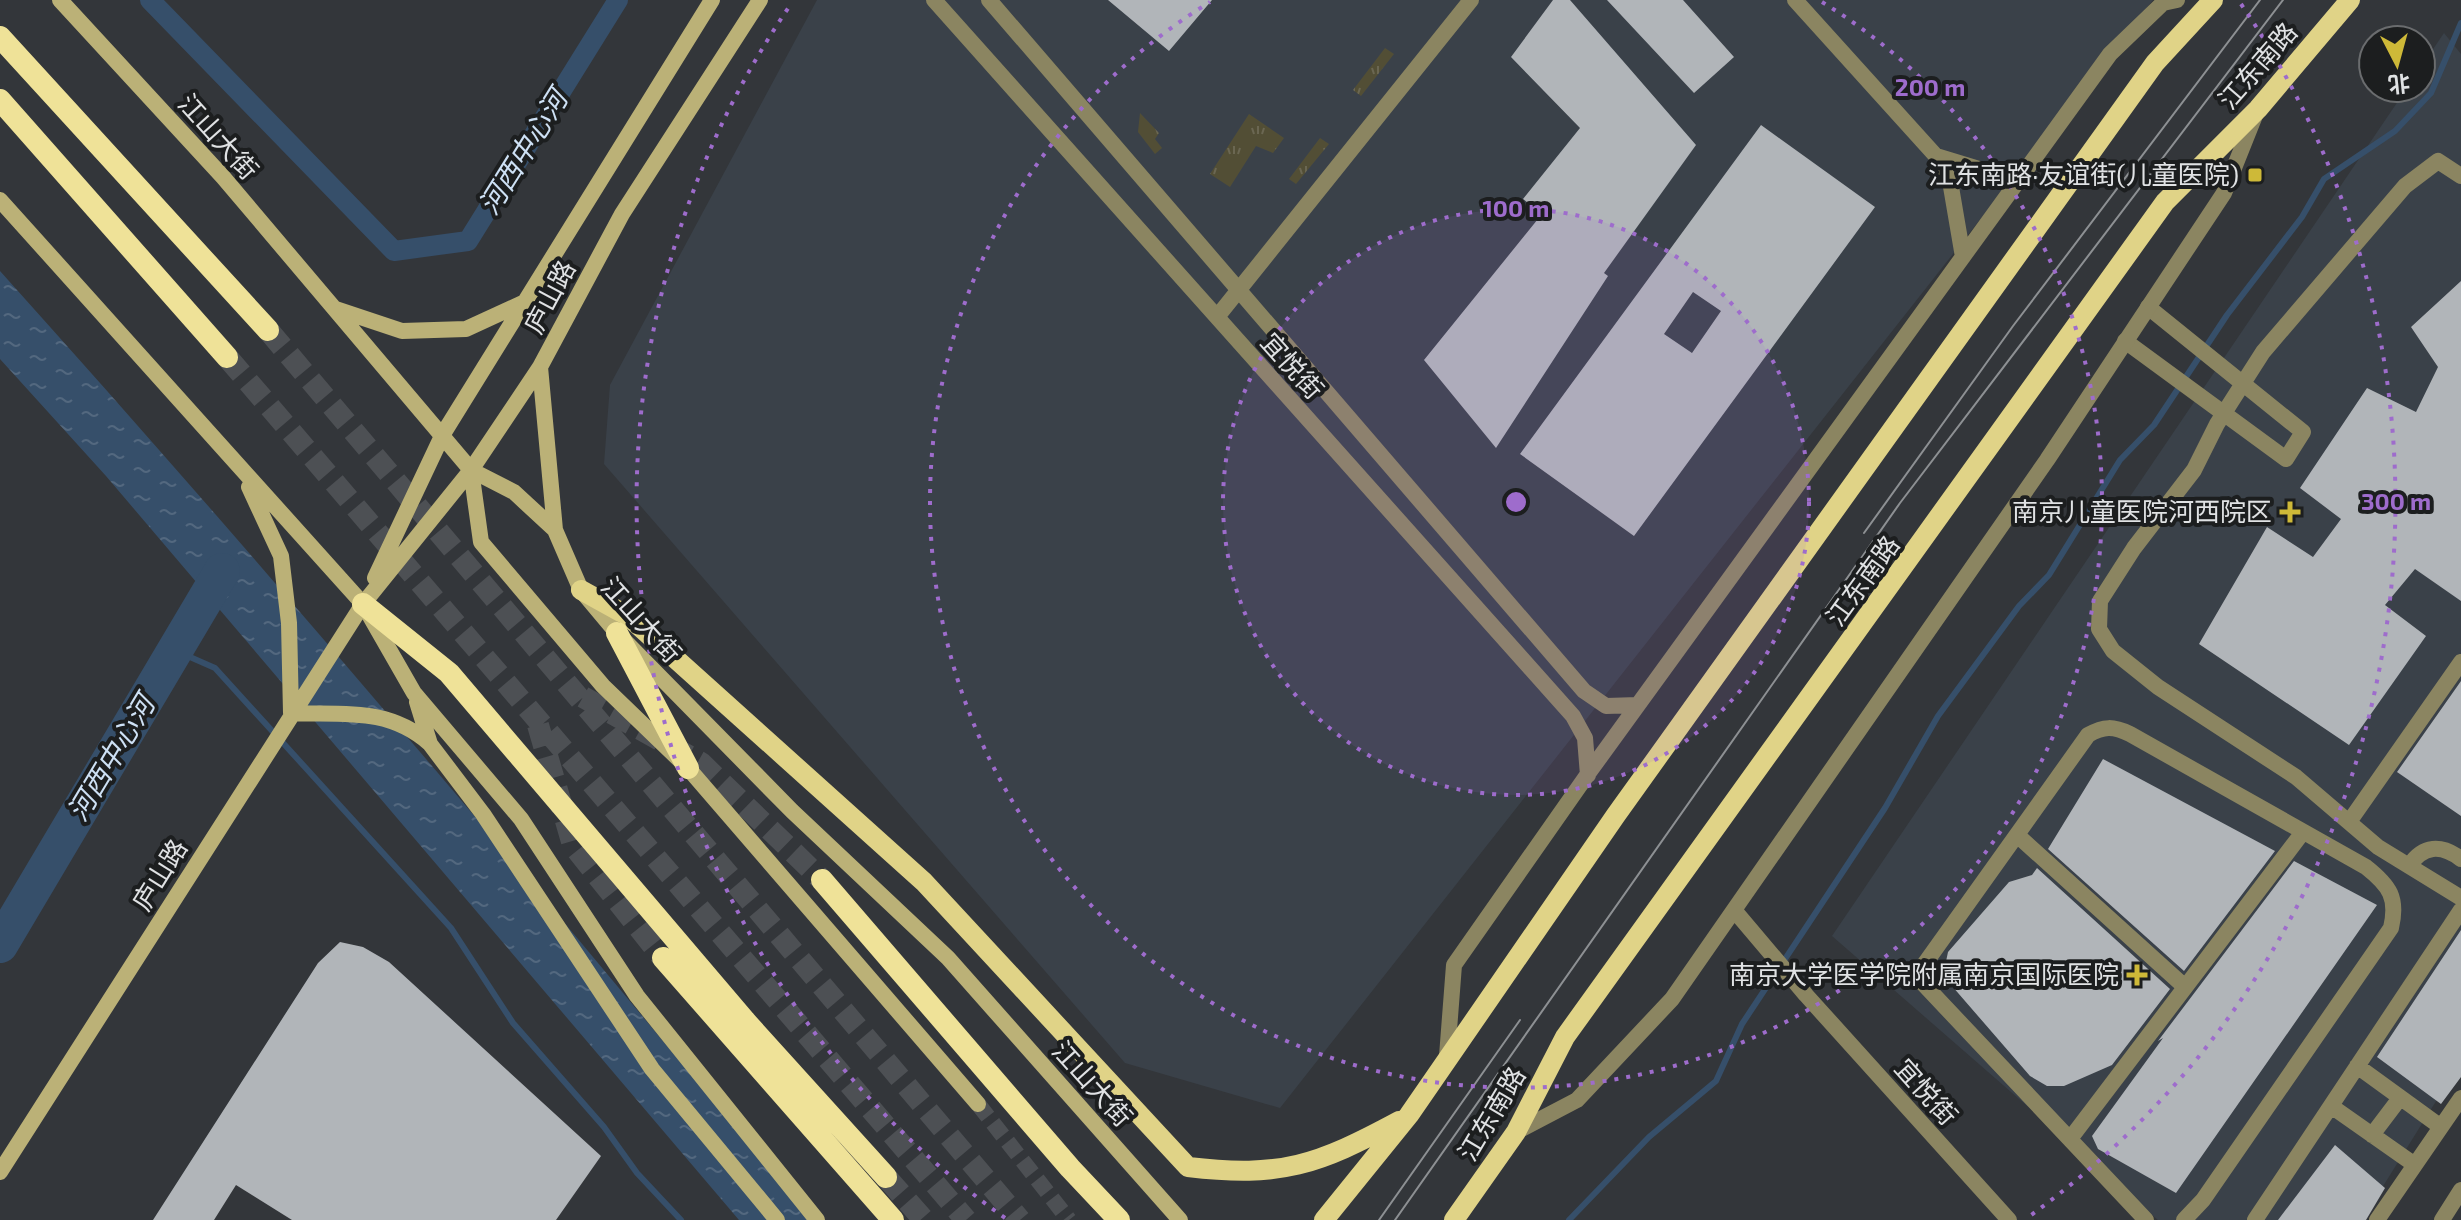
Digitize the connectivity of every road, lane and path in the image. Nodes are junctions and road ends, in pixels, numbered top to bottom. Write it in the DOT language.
graph roads {
  1 [pos="60,0"];
  2 [pos="712,0"];
  3 [pos="760,0"];
  4 [pos="934,0"];
  5 [pos="989,0"];
  6 [pos="1471,0"];
  7 [pos="1795,0"];
  8 [pos="2177,0"];
  9 [pos="2213,0"];
  10 [pos="2350,0"];
  11 [pos="0,37"];
  12 [pos="0,100"];
  13 [pos="2258,109"];
  14 [pos="1936,156"];
  15 [pos="2024,173"];
  16 [pos="2461,176"];
  17 [pos="0,200"];
  18 [pos="1963,257"];
  19 [pos="1239,290"];
  20 [pos="528,301"];
  21 [pos="2148,307"];
  22 [pos="336,308"];
  23 [pos="1217,317"];
  24 [pos="268,330"];
  25 [pos="2125,341"];
  26 [pos="227,357"];
  27 [pos="540,367"];
  28 [pos="2243,383"];
  29 [pos="2224,414"];
  30 [pos="443,434"];
  31 [pos="471,470"];
  32 [pos="241,471"];
  33 [pos="555,530"];
  34 [pos="581,590"];
  35 [pos="363,604"];
  36 [pos="617,633"];
  37 [pos="2461,662"];
  38 [pos="414,693"];
  39 [pos="1638,705"];
  40 [pos="291,713"];
  41 [pos="430,744"];
  42 [pos="688,768"];
  43 [pos="1588,775"];
  44 [pos="2349,822"];
  45 [pos="2303,832"];
  46 [pos="2017,835"];
  47 [pos="2461,859"];
  48 [pos="2409,866"];
  49 [pos="822,880"];
  50 [pos="2461,898"];
  51 [pos="1734,910"];
  52 [pos="2461,910"];
  53 [pos="663,958"];
  54 [pos="2185,987"];
  55 [pos="1447,1056"];
  56 [pos="2357,1066"];
  57 [pos="2400,1098"];
  58 [pos="2461,1098"];
  59 [pos="978,1104"];
  60 [pos="2331,1106"];
  61 [pos="1409,1115"];
  62 [pos="2441,1127"];
  63 [pos="1516,1132"];
  64 [pos="2372,1135"];
  65 [pos="2070,1139"];
  66 [pos="2415,1165"];
  67 [pos="0,1172"];
  68 [pos="886,1177"];
  69 [pos="1478,1188"];
  70 [pos="2461,1190"];
  71 [pos="777,1220"];
  72 [pos="817,1220"];
  73 [pos="893,1220"];
  74 [pos="1119,1220"];
  75 [pos="1180,1220"];
  76 [pos="1324,1220"];
  77 [pos="1454,1220"];
  78 [pos="1475,1220"];
  79 [pos="2009,1220"];
  80 [pos="2146,1220"];
  81 [pos="2184,1220"];
  82 [pos="2255,1220"];
  83 [pos="2377,1220"];
  84 [pos="2442,1220"];
  1 -- 22 [label="main road, 江山大街"];
  2 -- 20 [label="main road, 庐山路"];
  3 -- 27 [label="main road, 庐山路"];
  4 -- 23 [label="street, 宜悦街"];
  5 -- 19 [label="street, 宜悦街"];
  6 -- 19 [label="street"];
  7 -- 14 [label="street"];
  8 -- 15 [label="street"];
  9 -- 55 [label="main road"];
  10 -- 13 [label="main road, 江东南路"];
  11 -- 24 [label="highway"];
  12 -- 26 [label="highway"];
  13 -- 21 [label="street"];
  13 -- 63 [label="main road, 江东南路"];
  14 -- 15 [label="street"];
  14 -- 18 [label="street"];
  15 -- 18 [label="street"];
  16 -- 28 [label="street"];
  17 -- 32 [label="main road"];
  18 -- 39 [label="street"];
  19 -- 23 [label="street"];
  19 -- 39 [label="street, 宜悦街"];
  20 -- 22 [label="main road"];
  20 -- 30 [label="main road, 庐山路"];
  21 -- 25 [label="street"];
  21 -- 28 [label="street"];
  22 -- 30 [label="main road, 江山大街"];
  23 -- 43 [label="street, 宜悦街"];
  25 -- 29 [label="street"];
  25 -- 51 [label="street"];
  27 -- 31 [label="main road, 庐山路"];
  27 -- 33 [label="main road"];
  28 -- 29 [label="street"];
  28 -- 29 [label="street"];
  29 -- 44 [label="street"];
  30 -- 31 [label="main road, 江山大街"];
  30 -- 35 [label="main road, 庐山路"];
  31 -- 33 [label="main road, 江山大街"];
  31 -- 35 [label="main road, 庐山路"];
  31 -- 42 [label="main road"];
  32 -- 35 [label="main road"];
  32 -- 40 [label="main road"];
  33 -- 34 [label="main road, 江山大街"];
  34 -- 36 [label="main road, 江山大街"];
  34 -- 61 [label="main road"];
  35 -- 38 [label="main road"];
  35 -- 40 [label="main road, 庐山路"];
  35 -- 68 [label="highway"];
  36 -- 42 [label="highway"];
  36 -- 75 [label="main road, 江山大街"];
  37 -- 44 [label="street"];
  38 -- 41 [label="main road"];
  38 -- 72 [label="main road"];
  39 -- 43 [label="street"];
  40 -- 41 [label="main road"];
  40 -- 67 [label="main road, 庐山路"];
  41 -- 71 [label="main road"];
  42 -- 59 [label="main road"];
  43 -- 55 [label="street"];
  44 -- 48 [label="street"];
  45 -- 46 [label="street"];
  45 -- 54 [label="street"];
  45 -- 81 [label="street"];
  46 -- 54 [label="street"];
  46 -- 65 [label="street"];
  47 -- 48 [label="street"];
  48 -- 50 [label="street"];
  49 -- 74 [label="highway"];
  51 -- 63 [label="street"];
  51 -- 79 [label="street, 宜悦街"];
  52 -- 56 [label="street"];
  53 -- 73 [label="highway"];
  54 -- 65 [label="street"];
  55 -- 61 [label="main road"];
  56 -- 57 [label="street"];
  56 -- 60 [label="street"];
  57 -- 62 [label="street"];
  57 -- 64 [label="street"];
  58 -- 62 [label="street"];
  60 -- 64 [label="street"];
  60 -- 82 [label="street"];
  61 -- 76 [label="main road"];
  62 -- 66 [label="street"];
  63 -- 69 [label="main road, 江东南路"];
  64 -- 66 [label="street"];
  65 -- 80 [label="street"];
  66 -- 83 [label="street"];
  69 -- 77 [label="main road, 江东南路"];
  69 -- 78 [label="main road"];
  70 -- 84 [label="street"];
}
